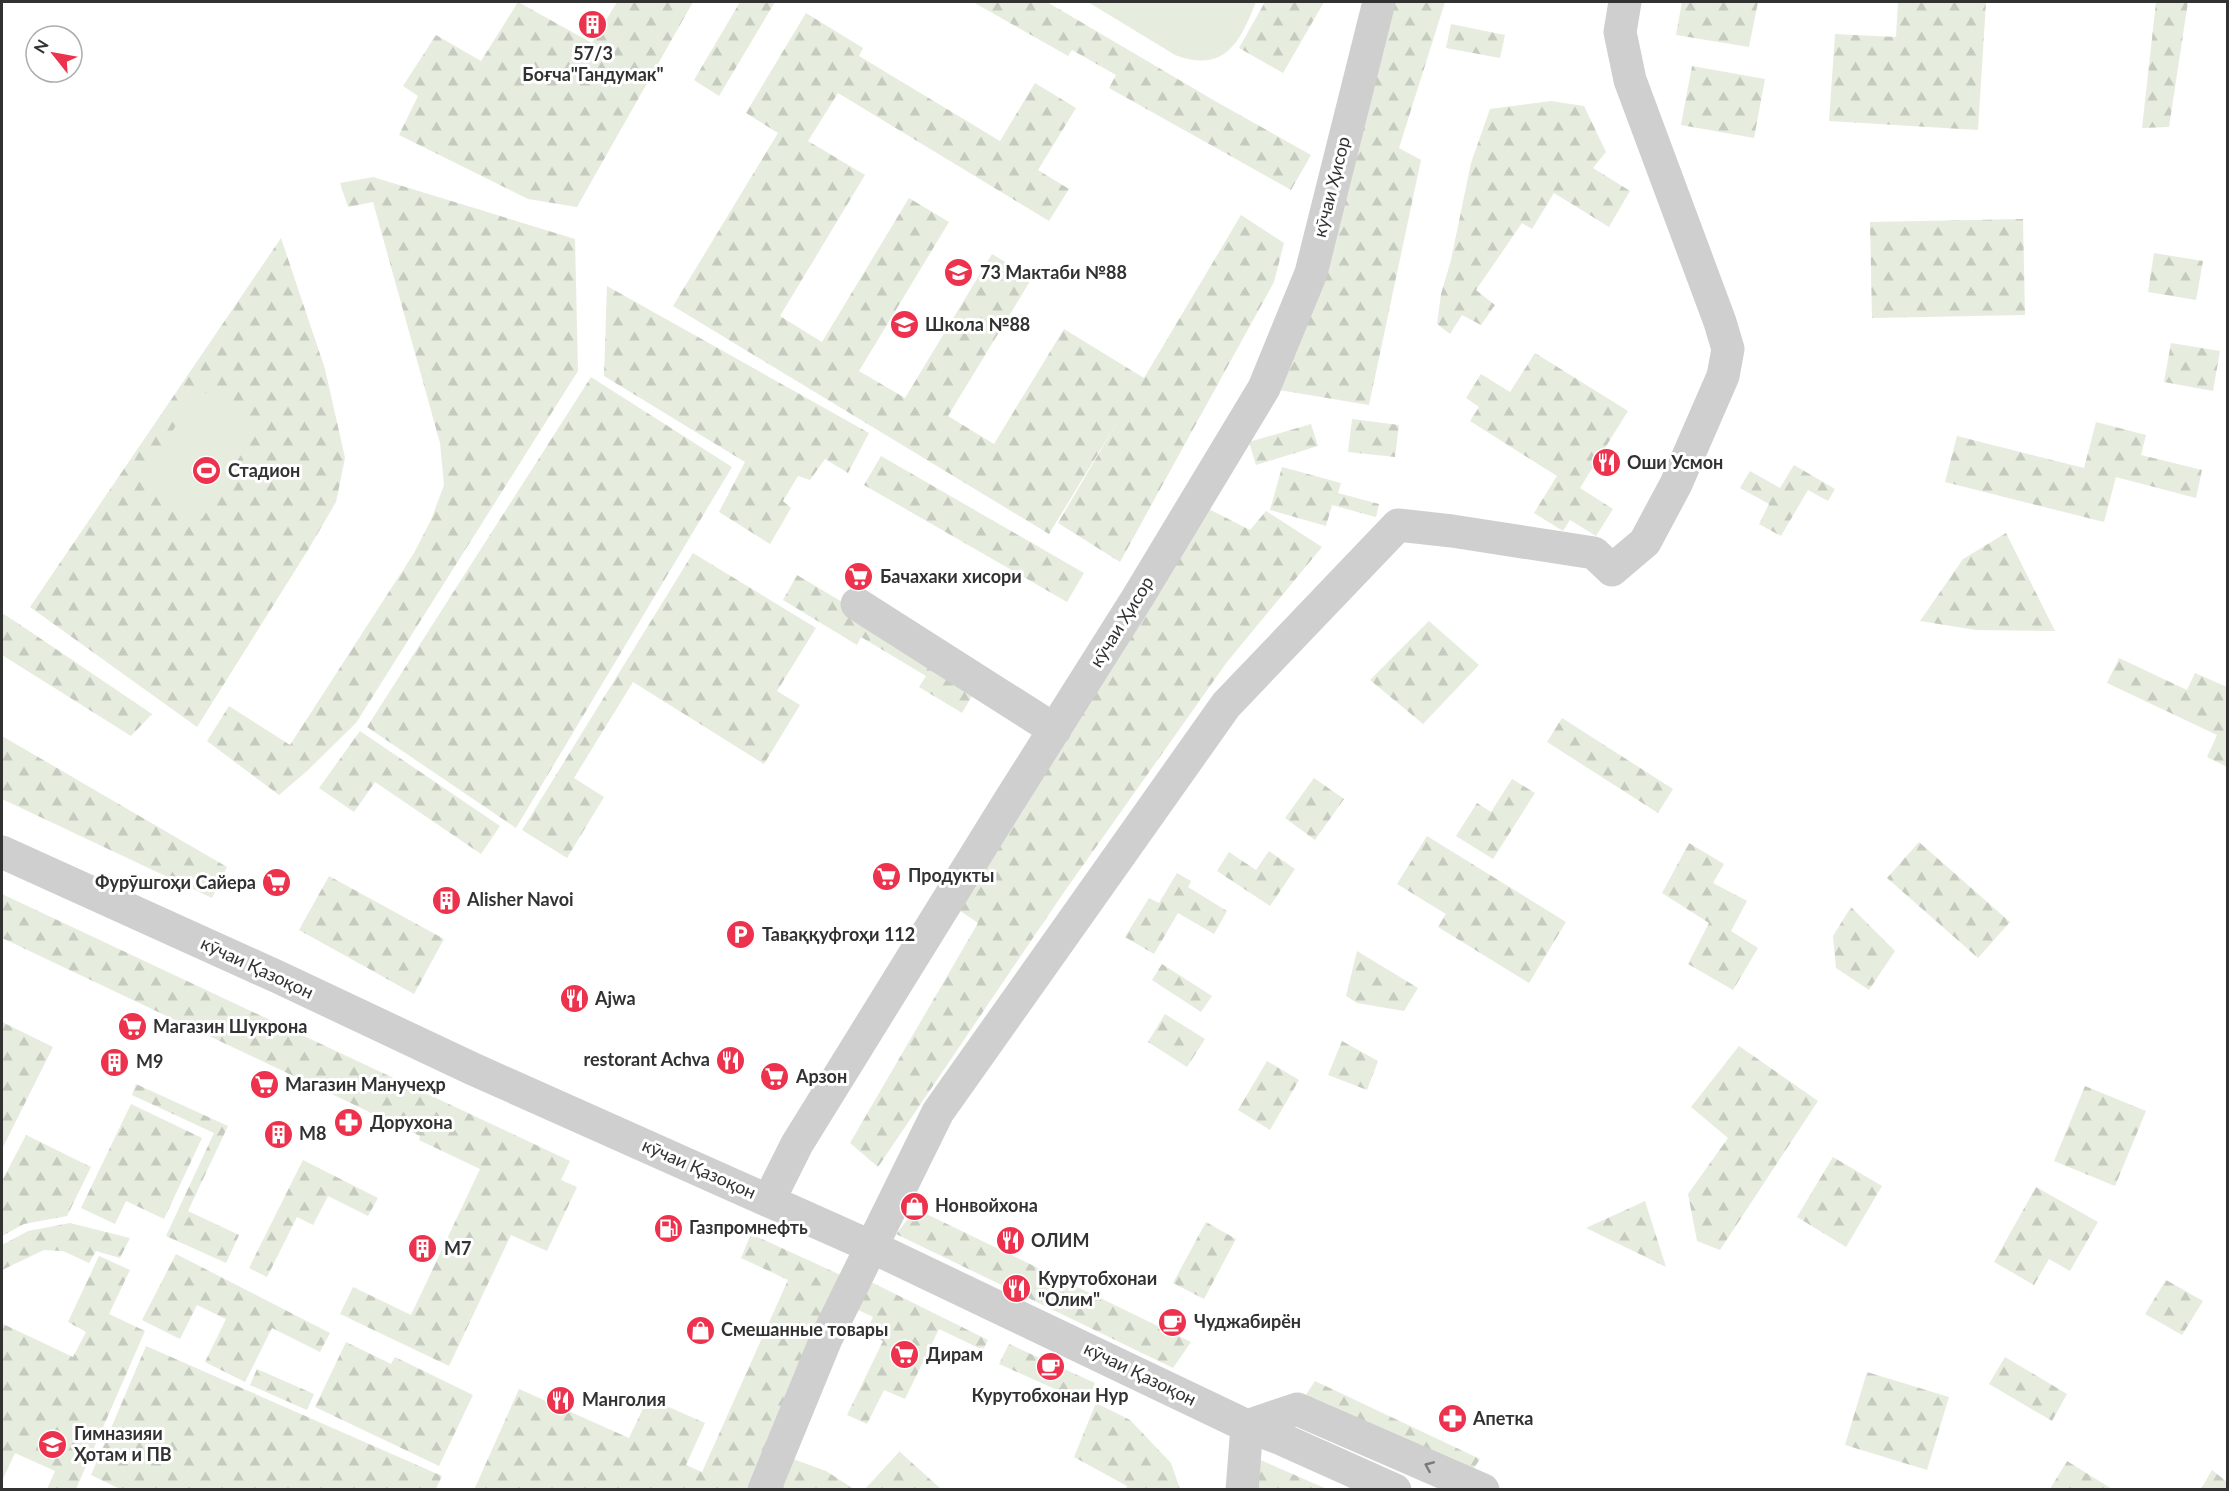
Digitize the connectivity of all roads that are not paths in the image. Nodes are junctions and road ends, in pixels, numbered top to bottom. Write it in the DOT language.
graph roads {
  1 [pos="1379,2"];
  2 [pos="1625,2"];
  3 [pos="857,604"];
  4 [pos="1055,730"];
  5 [pos="2,852"];
  6 [pos="769,1200"];
  7 [pos="872,1247"];
  8 [pos="1246,1426"];
  9 [pos="764,1490"];
  10 [pos="1242,1490"];
  11 [pos="1343,1490"];
  12 [pos="1395,1490"];
  13 [pos="1483,1490"];
  1 -- 4 [label="street, кӯчаи Ҳисор"];
  2 -- 7 [label="street"];
  3 -- 4 [label="street"];
  4 -- 6 [label="street, кӯчаи Ҳисор"];
  5 -- 6 [label="street, кӯчаи Қазоқон"];
  6 -- 7 [label="street, кӯчаи Қазоқон"];
  7 -- 8 [label="street, кӯчаи Қазоқон"];
  7 -- 9 [label="street"];
  8 -- 10 [label="street"];
  8 -- 11 [label="street"];
  8 -- 12 [label="street, кӯчаи Қазоқон"];
  13 -- 8 [label="street, one-way"];
}
